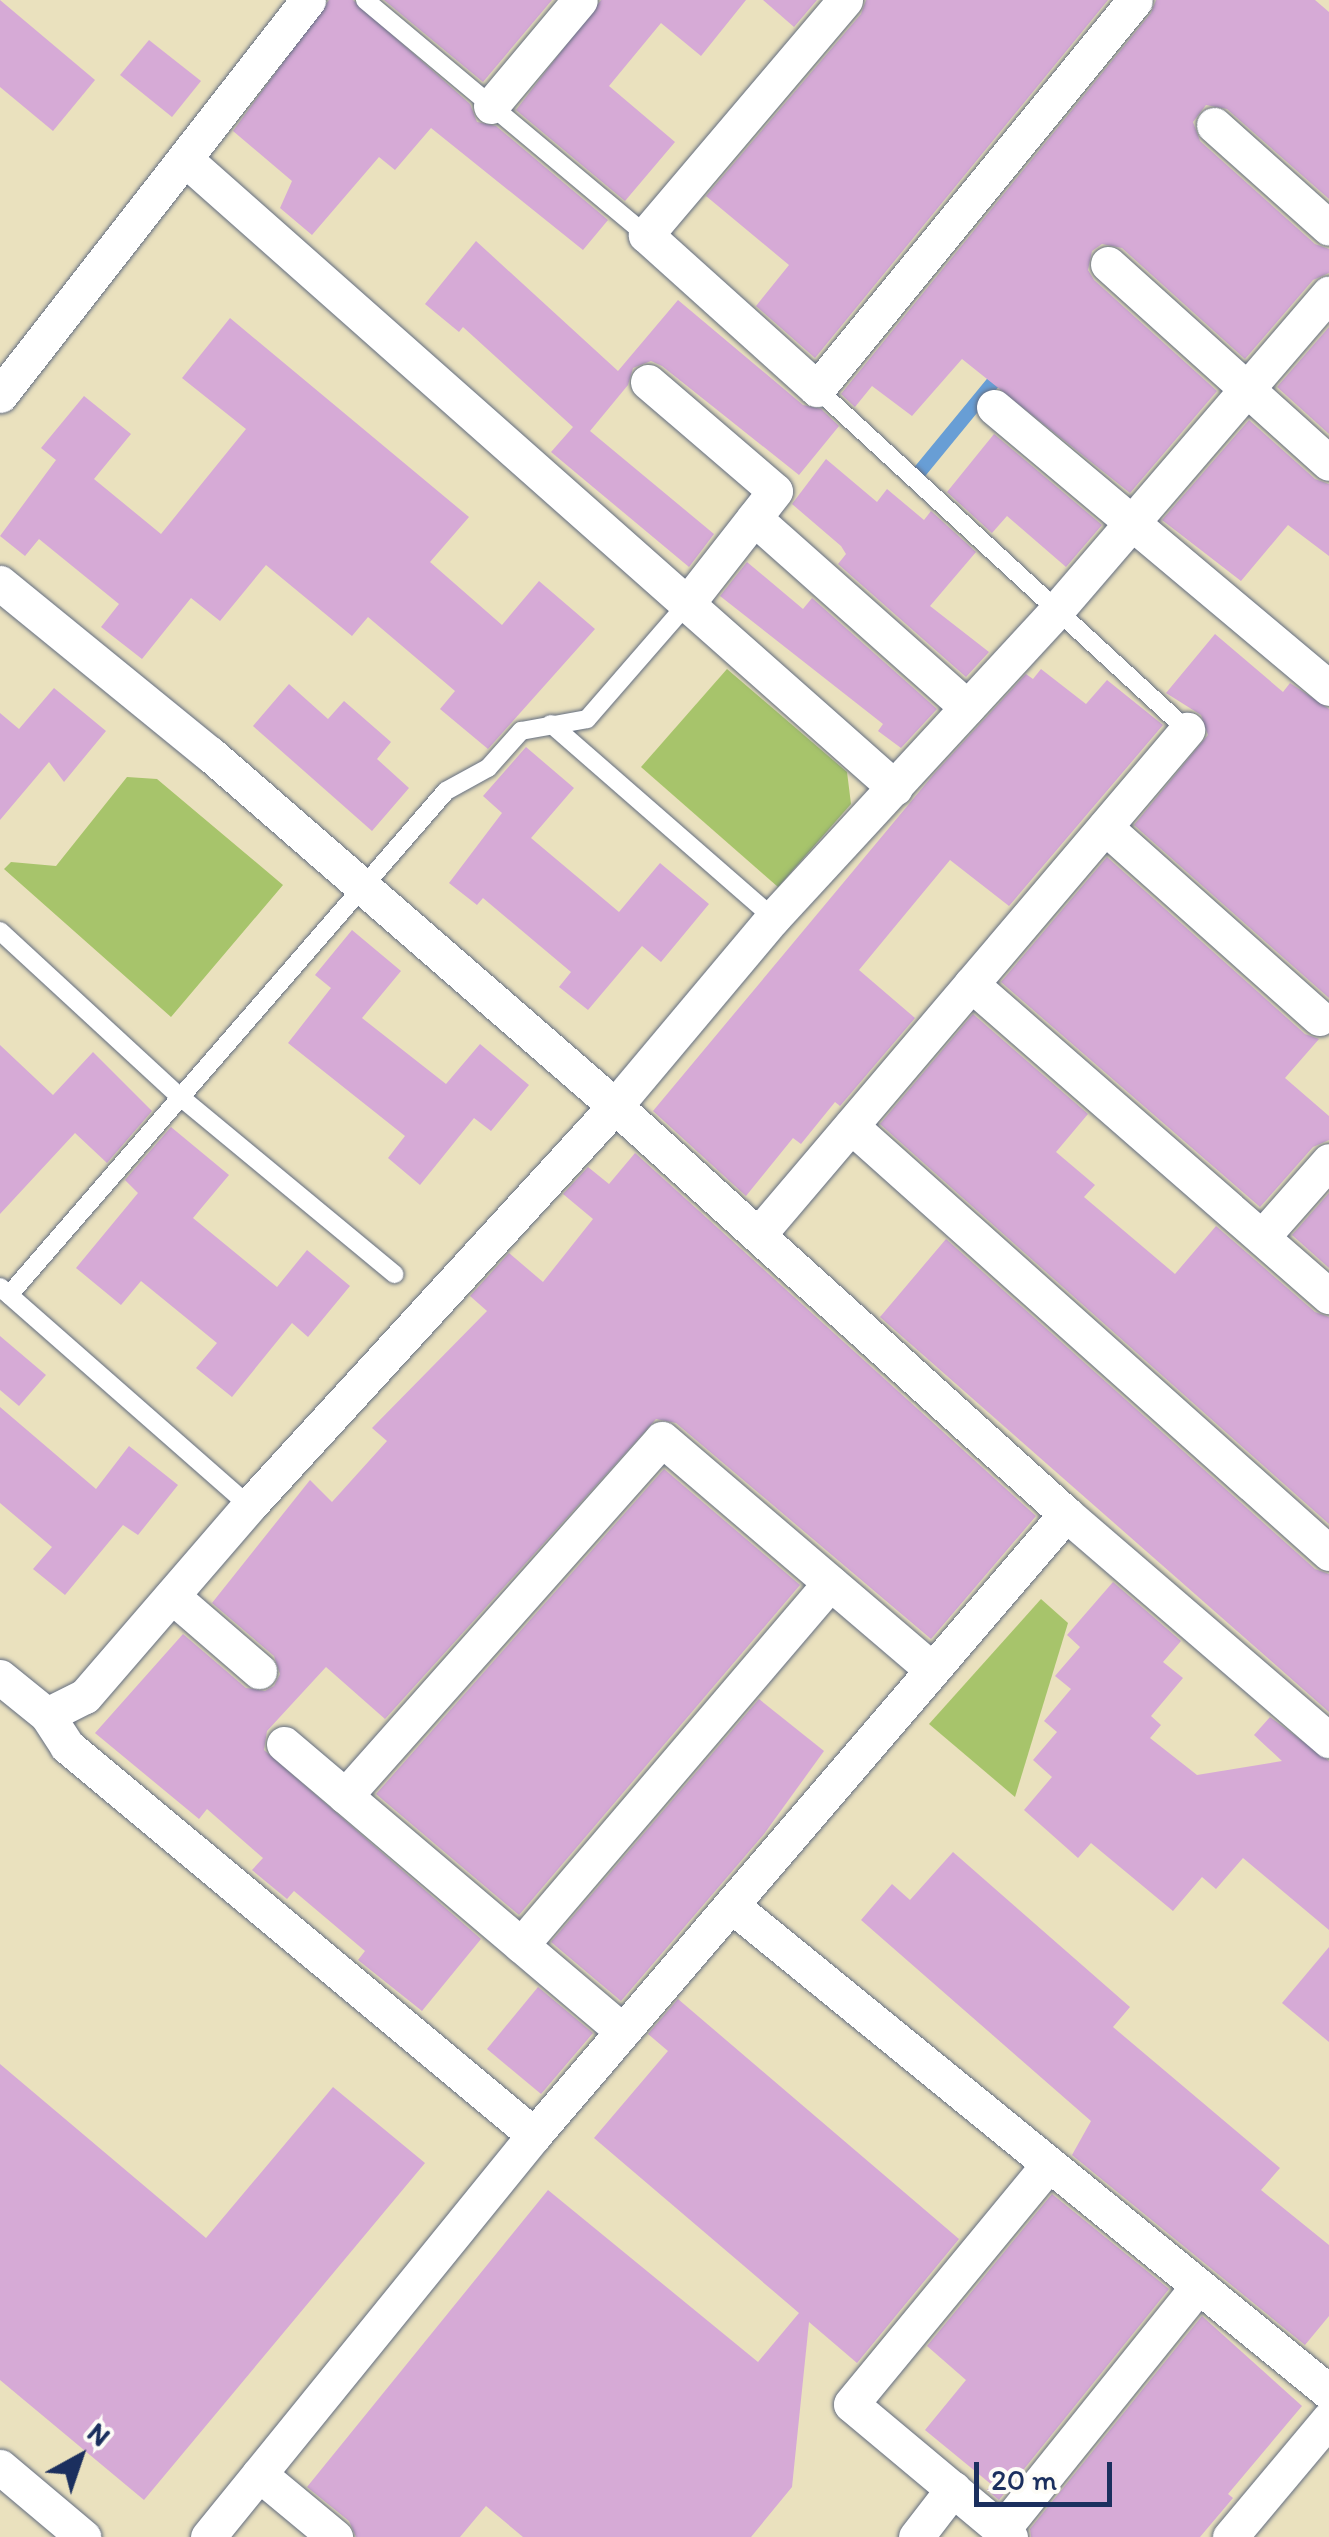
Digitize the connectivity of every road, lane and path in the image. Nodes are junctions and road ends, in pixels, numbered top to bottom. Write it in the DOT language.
graph roads {
  1 [pos="308,0"];
  2 [pos="365,0"];
  3 [pos="580,0"];
  4 [pos="845,0"];
  5 [pos="1135,0"];
  6 [pos="491,106"];
  7 [pos="1214,125"];
  8 [pos="186,160"];
  9 [pos="1329,228"];
  10 [pos="646,235"];
  11 [pos="1108,264"];
  12 [pos="1329,294"];
  13 [pos="648,382"];
  14 [pos="817,389"];
  15 [pos="1245,390"];
  16 [pos="0,395"];
  17 [pos="994,407"];
  18 [pos="1329,463"];
  19 [pos="754,518"];
  20 [pos="1130,524"];
  21 [pos="0,583"];
  22 [pos="686,605"];
  23 [pos="1055,612"];
  24 [pos="1329,688"];
  25 [pos="967,707"];
  26 [pos="551,724"];
  27 [pos="1187,730"];
  28 [pos="894,788"];
  29 [pos="1105,827"];
  30 [pos="360,885"];
  31 [pos="773,918"];
  32 [pos="0,932"];
  33 [pos="971,984"];
  34 [pos="1319,1018"];
  35 [pos="178,1094"];
  36 [pos="615,1106"];
  37 [pos="851,1126"];
  38 [pos="1329,1161"];
  39 [pos="758,1235"];
  40 [pos="1262,1237"];
  41 [pos="394,1274"];
  42 [pos="4,1291"];
  43 [pos="1329,1296"];
  44 [pos="249,1506"];
  45 [pos="1066,1514"];
  46 [pos="1329,1553"];
  47 [pos="830,1583"];
  48 [pos="172,1596"];
  49 [pos="932,1670"];
  50 [pos="260,1671"];
  51 [pos="0,1677"];
  52 [pos="47,1715"];
  53 [pos="1325,1729"];
  54 [pos="284,1744"];
  55 [pos="346,1796"];
  56 [pos="730,1905"];
  57 [pos="521,1945"];
  58 [pos="622,2031"];
  59 [pos="534,2134"];
  60 [pos="1048,2164"];
  61 [pos="1198,2286"];
  62 [pos="1329,2392"];
  63 [pos="1329,2419"];
  64 [pos="0,2467"];
  65 [pos="259,2474"];
  66 [pos="953,2489"];
  67 [pos="1242,2533"];
  68 [pos="1006,2534"];
  69 [pos="84,2537"];
  70 [pos="208,2537"];
  71 [pos="335,2537"];
  72 [pos="916,2537"];
  1 -- 8 [label="street"];
  2 -- 6 [label="lane"];
  3 -- 6 [label="street"];
  4 -- 10 [label="street"];
  5 -- 14 [label="street"];
  6 -- 10 [label="lane"];
  7 -- 9 [label="street"];
  8 -- 16 [label="street"];
  8 -- 22 [label="street"];
  10 -- 14 [label="street"];
  11 -- 15 [label="street"];
  12 -- 15 [label="street"];
  13 -- 19 [label="street"];
  14 -- 23 [label="lane"];
  15 -- 18 [label="street"];
  15 -- 20 [label="street"];
  17 -- 20 [label="street"];
  19 -- 22 [label="street"];
  19 -- 25 [label="street"];
  20 -- 23 [label="street"];
  20 -- 24 [label="street"];
  21 -- 30 [label="street"];
  22 -- 26 [label="lane"];
  22 -- 28 [label="street"];
  23 -- 25 [label="street"];
  23 -- 27 [label="lane"];
  25 -- 28 [label="street"];
  26 -- 30 [label="lane"];
  26 -- 31 [label="lane"];
  27 -- 29 [label="street"];
  28 -- 31 [label="street"];
  29 -- 33 [label="street"];
  29 -- 34 [label="street"];
  30 -- 35 [label="lane"];
  30 -- 36 [label="street"];
  31 -- 36 [label="street"];
  32 -- 35 [label="lane"];
  33 -- 37 [label="street"];
  33 -- 40 [label="street"];
  35 -- 41 [label="lane"];
  35 -- 42 [label="lane"];
  36 -- 39 [label="street"];
  36 -- 44 [label="street"];
  37 -- 39 [label="street"];
  37 -- 46 [label="street"];
  38 -- 40 [label="street"];
  39 -- 45 [label="street"];
  40 -- 43 [label="street"];
  42 -- 44 [label="lane"];
  44 -- 48 [label="street"];
  45 -- 49 [label="street"];
  45 -- 53 [label="street"];
  47 -- 49 [label="street"];
  47 -- 55 [label="street"];
  47 -- 57 [label="street"];
  48 -- 50 [label="street"];
  48 -- 52 [label="street"];
  49 -- 56 [label="street"];
  51 -- 52 [label="street"];
  52 -- 59 [label="street"];
  54 -- 55 [label="street"];
  55 -- 57 [label="street"];
  56 -- 58 [label="street"];
  56 -- 60 [label="street"];
  57 -- 58 [label="street"];
  58 -- 59 [label="street"];
  59 -- 65 [label="street"];
  60 -- 61 [label="street"];
  60 -- 66 [label="street"];
  61 -- 62 [label="street"];
  61 -- 68 [label="street"];
  63 -- 67 [label="street"];
  64 -- 69 [label="street"];
  65 -- 70 [label="street"];
  65 -- 71 [label="street"];
  66 -- 68 [label="street"];
  66 -- 72 [label="street"];
}
